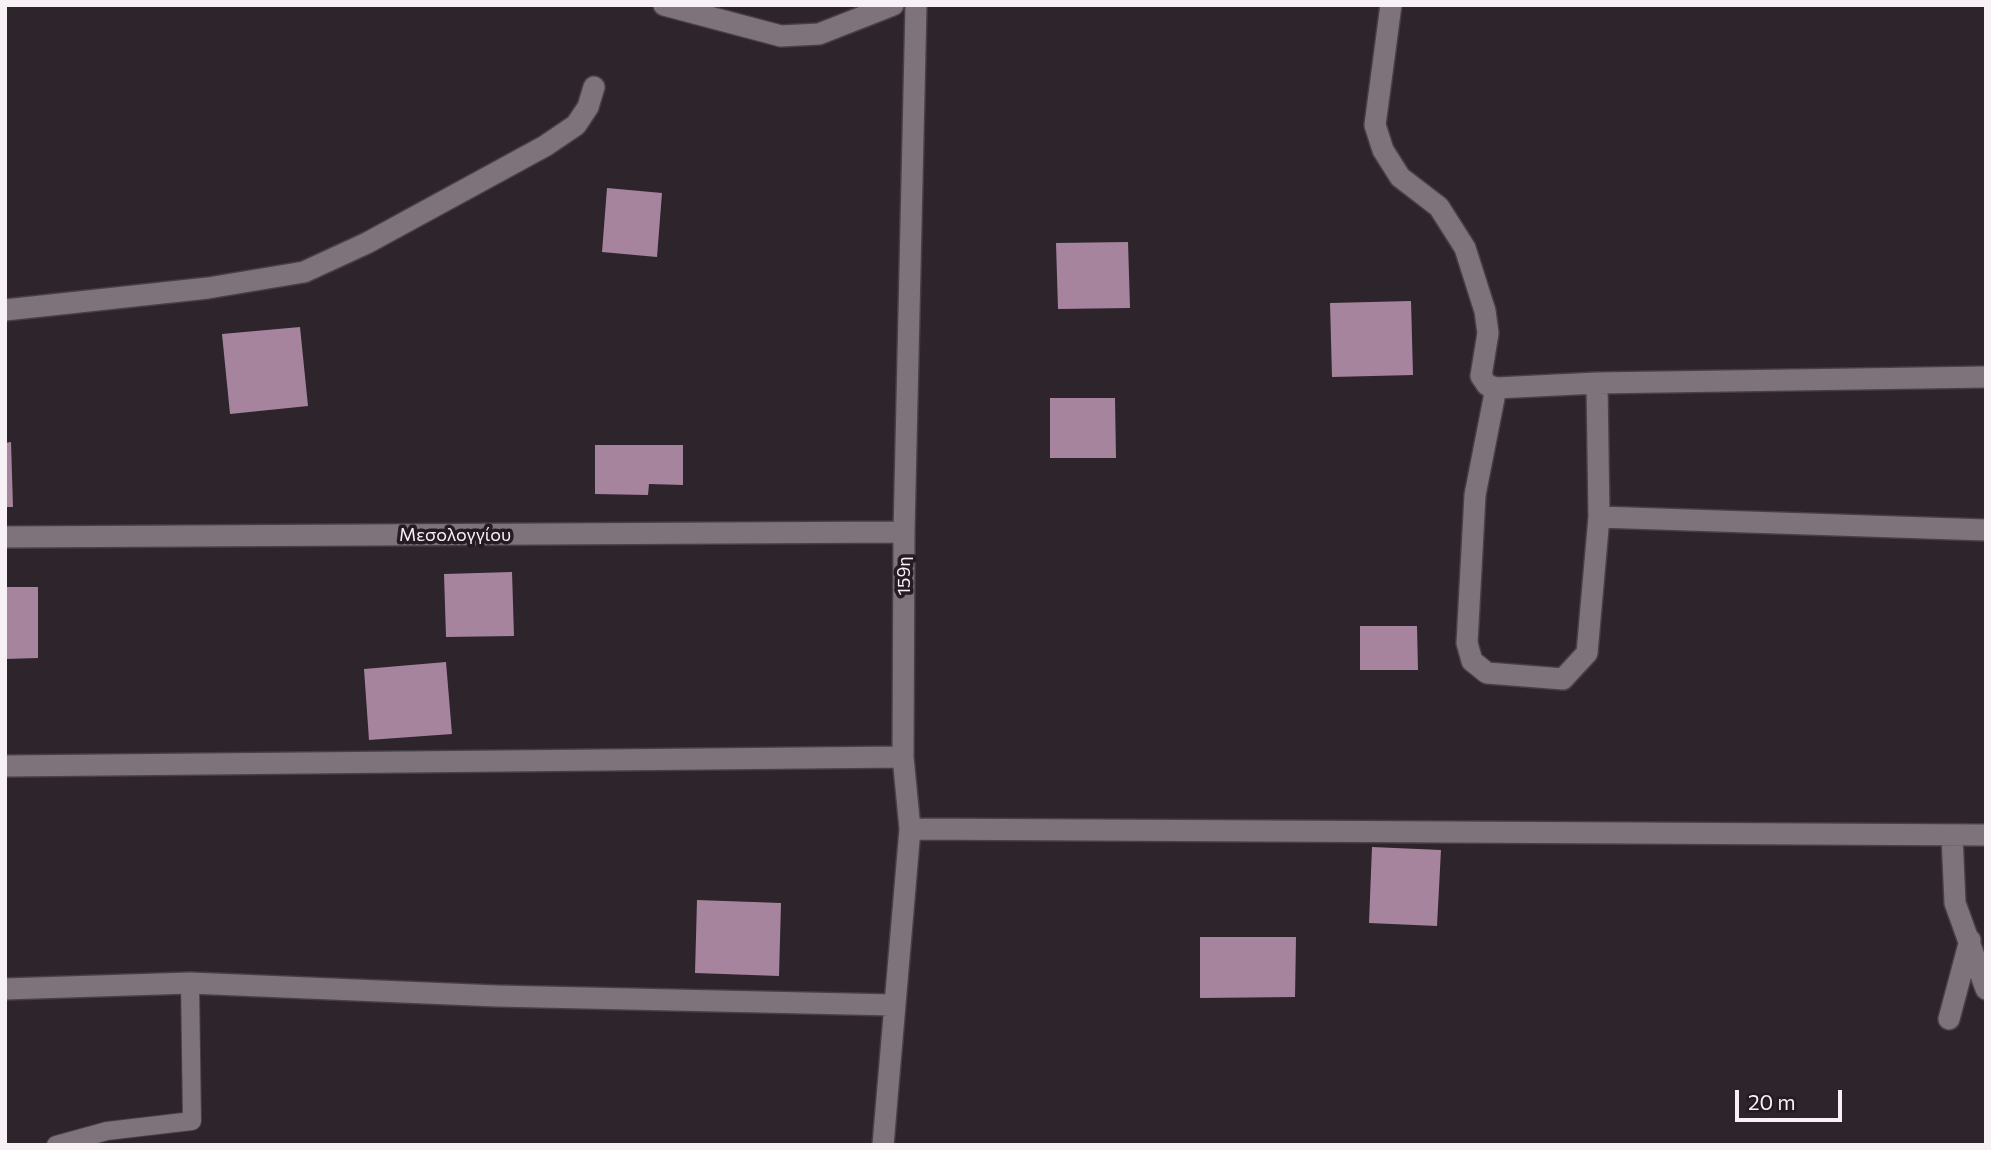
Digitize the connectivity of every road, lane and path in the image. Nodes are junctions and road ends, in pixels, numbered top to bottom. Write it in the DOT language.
graph roads {
  1 [pos="664,5"];
  2 [pos="893,5"];
  3 [pos="916,5"];
  4 [pos="1391,5"];
  5 [pos="594,87"];
  6 [pos="5,310"];
  7 [pos="1986,377"];
  8 [pos="1597,383"];
  9 [pos="1496,388"];
  10 [pos="1599,517"];
  11 [pos="1986,530"];
  12 [pos="904,532"];
  13 [pos="5,537"];
  14 [pos="903,757"];
  15 [pos="5,766"];
  16 [pos="910,829"];
  17 [pos="1952,835"];
  18 [pos="1986,835"];
  19 [pos="1970,940"];
  20 [pos="190,983"];
  21 [pos="5,989"];
  22 [pos="1986,989"];
  23 [pos="893,1005"];
  24 [pos="1949,1019"];
  25 [pos="56,1145"];
  26 [pos="883,1145"];
  1 -- 2 [label="street"];
  3 -- 12 [label="street, 159η"];
  4 -- 9 [label="street"];
  5 -- 6 [label="street"];
  7 -- 8 [label="street"];
  8 -- 9 [label="street"];
  8 -- 10 [label="street"];
  9 -- 10 [label="street"];
  10 -- 11 [label="street"];
  12 -- 13 [label="street, Μεσολογγίου"];
  12 -- 14 [label="street, 159η"];
  14 -- 15 [label="street"];
  14 -- 16 [label="street, 159η"];
  16 -- 17 [label="street"];
  16 -- 23 [label="street, 159η"];
  17 -- 18 [label="street"];
  17 -- 19 [label="street"];
  19 -- 22 [label="street"];
  19 -- 24 [label="street"];
  20 -- 21 [label="street"];
  20 -- 23 [label="street"];
  20 -- 25 [label="lane"];
  23 -- 26 [label="street, 159η"];
}
